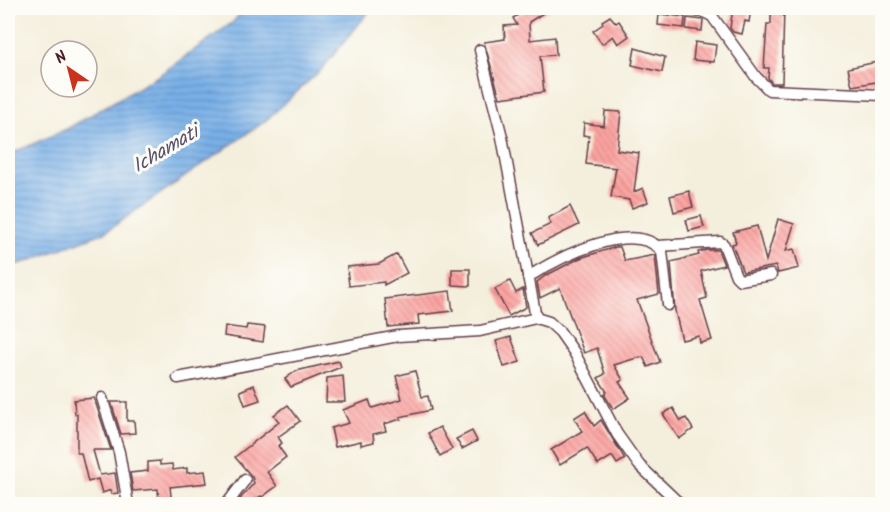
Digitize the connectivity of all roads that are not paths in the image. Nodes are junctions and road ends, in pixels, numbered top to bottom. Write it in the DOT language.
graph roads {
  1 [pos="678,8"];
  2 [pos="480,50"];
  3 [pos="882,95"];
  4 [pos="658,246"];
  5 [pos="771,275"];
  6 [pos="528,277"];
  7 [pos="668,305"];
  8 [pos="536,318"];
  9 [pos="178,378"];
  10 [pos="102,398"];
  11 [pos="245,480"];
  12 [pos="128,504"];
  13 [pos="227,504"];
  14 [pos="680,504"];
  1 -- 3 [label="street"];
  2 -- 6 [label="street"];
  4 -- 5 [label="street"];
  4 -- 6 [label="street"];
  4 -- 7 [label="street"];
  6 -- 8 [label="street"];
  8 -- 9 [label="street"];
  8 -- 14 [label="street"];
  10 -- 12 [label="street"];
  11 -- 13 [label="street"];
}
